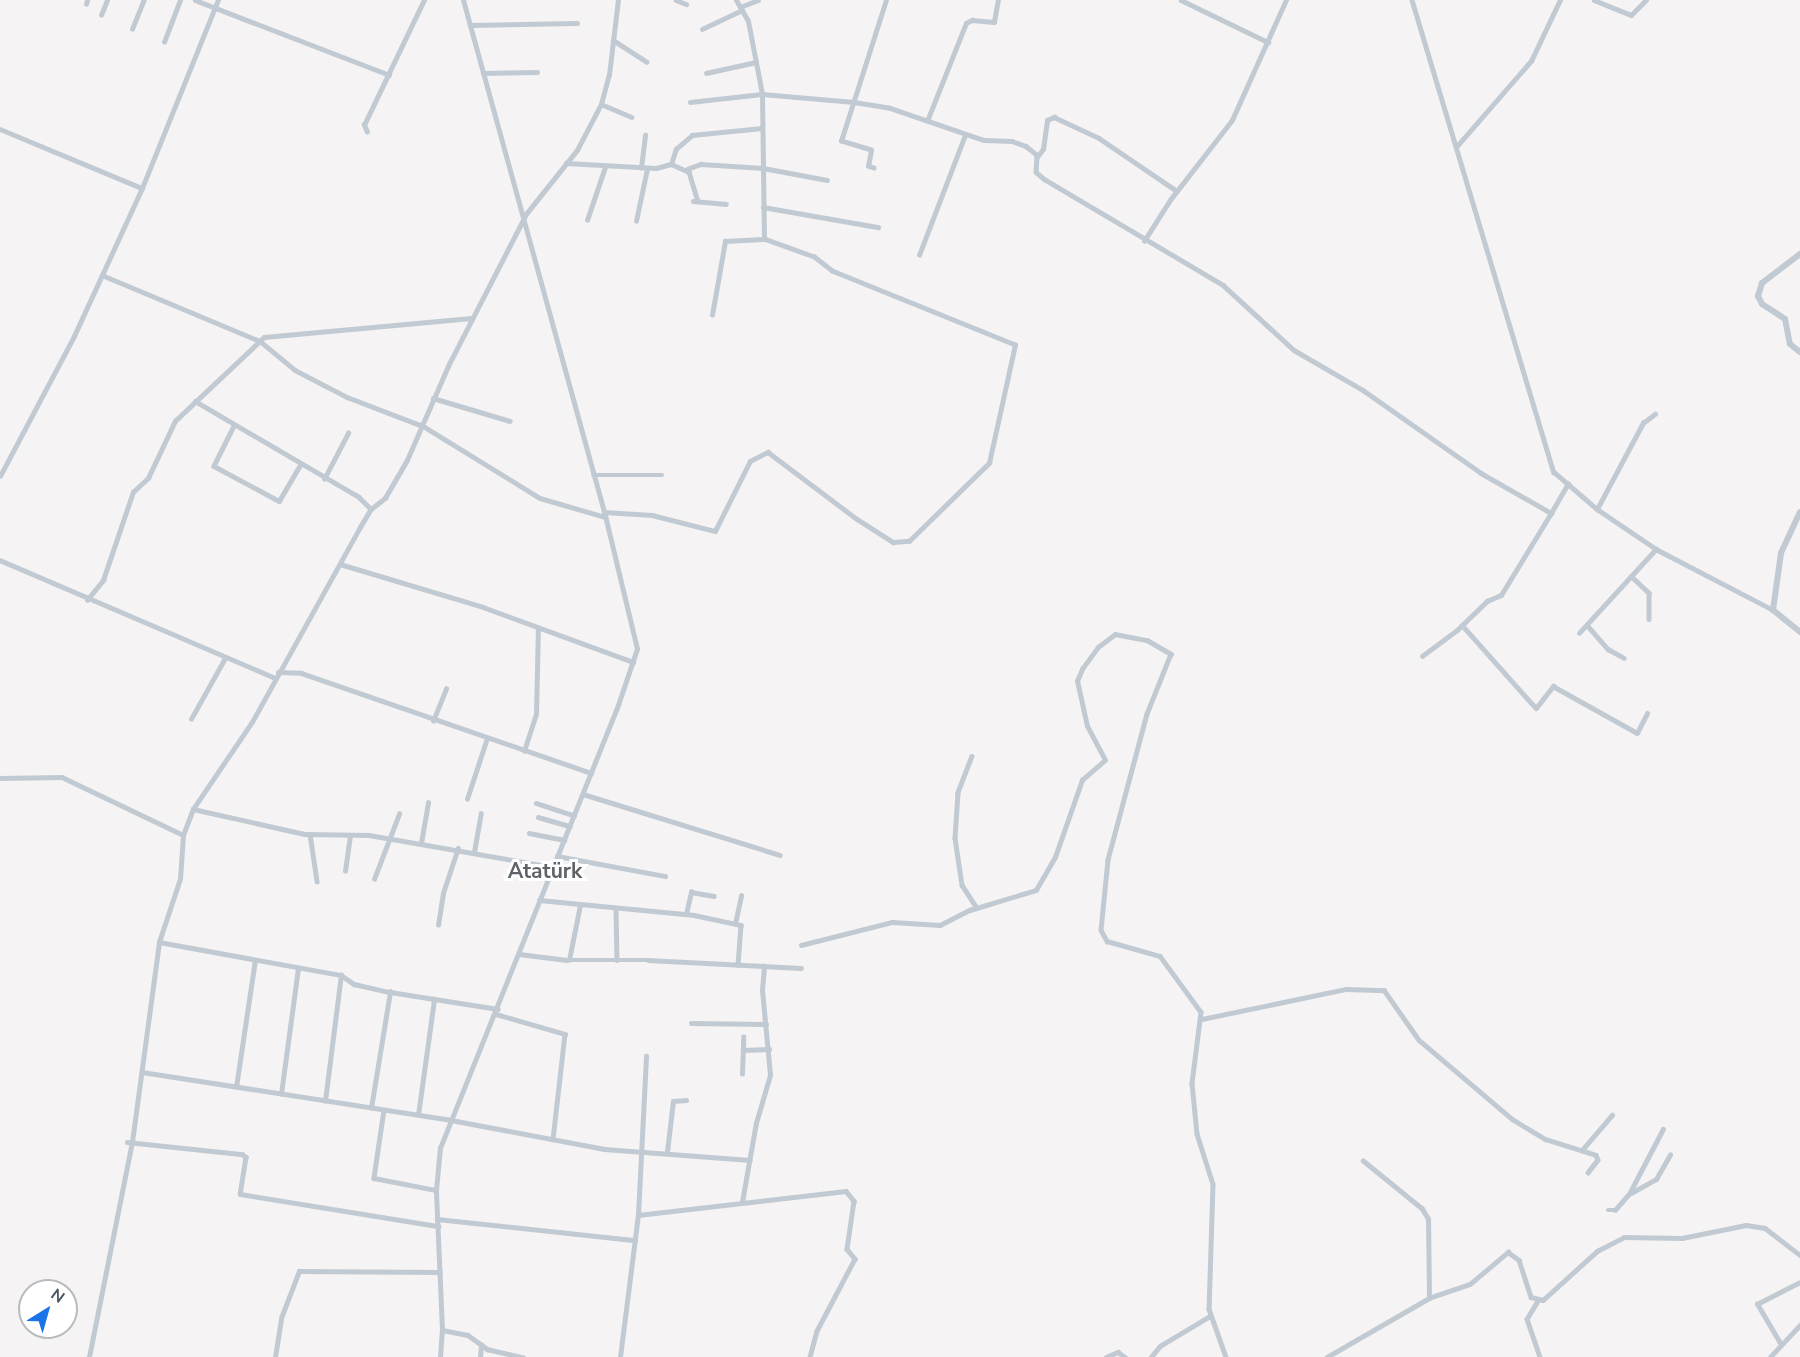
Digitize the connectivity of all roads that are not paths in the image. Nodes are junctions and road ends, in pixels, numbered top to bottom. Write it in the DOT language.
graph roads {
  1 [pos="107,0"];
  2 [pos="144,0"];
  3 [pos="180,0"];
  4 [pos="195,0"];
  5 [pos="218,0"];
  6 [pos="424,0"];
  7 [pos="464,0"];
  8 [pos="618,0"];
  9 [pos="676,0"];
  10 [pos="736,0"];
  11 [pos="758,0"];
  12 [pos="886,0"];
  13 [pos="998,0"];
  14 [pos="1181,0"];
  15 [pos="1286,0"];
  16 [pos="1412,0"];
  17 [pos="1560,0"];
  18 [pos="1594,0"];
  19 [pos="1646,0"];
  20 [pos="686,4"];
  21 [pos="214,8"];
  22 [pos="741,9"];
  23 [pos="102,15"];
  24 [pos="577,23"];
  25 [pos="470,25"];
  26 [pos="132,29"];
  27 [pos="702,29"];
  28 [pos="613,40"];
  29 [pos="164,42"];
  30 [pos="1268,42"];
  31 [pos="647,62"];
  32 [pos="756,62"];
  33 [pos="537,72"];
  34 [pos="483,73"];
  35 [pos="706,73"];
  36 [pos="389,75"];
  37 [pos="762,94"];
  38 [pos="690,102"];
  39 [pos="854,102"];
  40 [pos="601,104"];
  41 [pos="631,117"];
  42 [pos="927,121"];
  43 [pos="762,128"];
  44 [pos="0,129"];
  45 [pos="367,132"];
  46 [pos="645,135"];
  47 [pos="965,135"];
  48 [pos="1456,146"];
  49 [pos="1037,157"];
  50 [pos="566,163"];
  51 [pos="671,164"];
  52 [pos="605,166"];
  53 [pos="644,168"];
  54 [pos="763,168"];
  55 [pos="874,168"];
  56 [pos="687,169"];
  57 [pos="827,180"];
  58 [pos="142,188"];
  59 [pos="1177,191"];
  60 [pos="726,204"];
  61 [pos="763,207"];
  62 [pos="524,220"];
  63 [pos="587,220"];
  64 [pos="636,221"];
  65 [pos="878,227"];
  66 [pos="764,239"];
  67 [pos="1144,241"];
  68 [pos="1800,254"];
  69 [pos="919,255"];
  70 [pos="102,275"];
  71 [pos="712,315"];
  72 [pos="471,318"];
  73 [pos="260,341"];
  74 [pos="1800,352"];
  75 [pos="433,398"];
  76 [pos="195,400"];
  77 [pos="1654,414"];
  78 [pos="510,421"];
  79 [pos="234,426"];
  80 [pos="423,426"];
  81 [pos="348,433"];
  82 [pos="300,465"];
  83 [pos="593,475"];
  84 [pos="662,475"];
  85 [pos="0,476"];
  86 [pos="324,479"];
  87 [pos="1568,484"];
  88 [pos="371,509"];
  89 [pos="1597,510"];
  90 [pos="1800,512"];
  91 [pos="1551,513"];
  92 [pos="604,514"];
  93 [pos="1656,549"];
  94 [pos="0,560"];
  95 [pos="340,564"];
  96 [pos="1632,576"];
  97 [pos="87,600"];
  98 [pos="1773,610"];
  99 [pos="1648,618"];
  100 [pos="1462,625"];
  101 [pos="1587,625"];
  102 [pos="538,628"];
  103 [pos="1800,632"];
  104 [pos="1580,633"];
  105 [pos="1422,656"];
  106 [pos="1624,658"];
  107 [pos="224,660"];
  108 [pos="633,662"];
  109 [pos="278,672"];
  110 [pos="275,678"];
  111 [pos="446,688"];
  112 [pos="1647,713"];
  113 [pos="191,720"];
  114 [pos="433,721"];
  115 [pos="486,738"];
  116 [pos="524,750"];
  117 [pos="972,756"];
  118 [pos="591,773"];
  119 [pos="0,777"];
  120 [pos="583,794"];
  121 [pos="467,799"];
  122 [pos="428,802"];
  123 [pos="536,803"];
  124 [pos="194,809"];
  125 [pos="399,814"];
  126 [pos="480,814"];
  127 [pos="574,815"];
  128 [pos="538,817"];
  129 [pos="570,826"];
  130 [pos="529,833"];
  131 [pos="310,834"];
  132 [pos="183,835"];
  133 [pos="350,835"];
  134 [pos="388,838"];
  135 [pos="564,840"];
  136 [pos="421,843"];
  137 [pos="458,848"];
  138 [pos="474,852"];
  139 [pos="780,855"];
  140 [pos="557,856"];
  141 [pos="552,867"];
  142 [pos="345,871"];
  143 [pos="665,876"];
  144 [pos="374,879"];
  145 [pos="317,881"];
  146 [pos="714,896"];
  147 [pos="741,896"];
  148 [pos="539,900"];
  149 [pos="580,905"];
  150 [pos="977,908"];
  151 [pos="616,909"];
  152 [pos="686,914"];
  153 [pos="735,924"];
  154 [pos="438,925"];
  155 [pos="159,942"];
  156 [pos="801,945"];
  157 [pos="519,954"];
  158 [pos="255,960"];
  159 [pos="569,960"];
  160 [pos="617,960"];
  161 [pos="738,965"];
  162 [pos="764,966"];
  163 [pos="801,968"];
  164 [pos="298,969"];
  165 [pos="341,975"];
  166 [pos="390,992"];
  167 [pos="434,999"];
  168 [pos="497,1012"];
  169 [pos="1202,1019"];
  170 [pos="691,1023"];
  171 [pos="766,1024"];
  172 [pos="743,1037"];
  173 [pos="769,1049"];
  174 [pos="743,1050"];
  175 [pos="646,1056"];
  176 [pos="142,1072"];
  177 [pos="742,1074"];
  178 [pos="236,1087"];
  179 [pos="281,1094"];
  180 [pos="686,1100"];
  181 [pos="326,1101"];
  182 [pos="371,1108"];
  183 [pos="384,1110"];
  184 [pos="418,1115"];
  185 [pos="1612,1115"];
  186 [pos="451,1120"];
  187 [pos="1663,1129"];
  188 [pos="553,1139"];
  189 [pos="129,1142"];
  190 [pos="1582,1150"];
  191 [pos="667,1152"];
  192 [pos="638,1153"];
  193 [pos="1670,1155"];
  194 [pos="750,1160"];
  195 [pos="1363,1161"];
  196 [pos="1588,1173"];
  197 [pos="436,1190"];
  198 [pos="1629,1194"];
  199 [pos="742,1202"];
  200 [pos="1608,1210"];
  201 [pos="638,1215"];
  202 [pos="437,1219"];
  203 [pos="438,1226"];
  204 [pos="635,1240"];
  205 [pos="1800,1255"];
  206 [pos="440,1272"];
  207 [pos="1800,1282"];
  208 [pos="1429,1298"];
  209 [pos="1538,1301"];
  210 [pos="1210,1316"];
  211 [pos="1800,1325"];
  212 [pos="442,1330"];
  213 [pos="1780,1343"];
  214 [pos="481,1345"];
  215 [pos="89,1357"];
  216 [pos="275,1357"];
  217 [pos="440,1357"];
  218 [pos="480,1357"];
  219 [pos="523,1357"];
  220 [pos="620,1357"];
  221 [pos="810,1357"];
  222 [pos="1106,1357"];
  223 [pos="1125,1357"];
  224 [pos="1150,1357"];
  225 [pos="1226,1357"];
  226 [pos="1327,1357"];
  227 [pos="1540,1357"];
  228 [pos="1770,1357"];
  1 -- 23 [label="street"];
  2 -- 26 [label="street"];
  3 -- 29 [label="street"];
  4 -- 21 [label="street"];
  5 -- 21 [label="street"];
  6 -- 36 [label="street"];
  7 -- 25 [label="street"];
  8 -- 28 [label="street"];
  9 -- 20 [label="street"];
  10 -- 22 [label="street"];
  11 -- 22 [label="street"];
  12 -- 39 [label="street"];
  13 -- 42 [label="street"];
  14 -- 30 [label="street"];
  15 -- 30 [label="street"];
  16 -- 48 [label="street"];
  17 -- 48 [label="street"];
  18 -- 19 [label="street"];
  21 -- 36 [label="street"];
  21 -- 58 [label="street"];
  22 -- 27 [label="street"];
  22 -- 32 [label="street"];
  24 -- 25 [label="street"];
  25 -- 34 [label="street"];
  28 -- 31 [label="street"];
  28 -- 40 [label="street"];
  30 -- 59 [label="street"];
  32 -- 35 [label="street"];
  32 -- 37 [label="street"];
  33 -- 34 [label="street"];
  34 -- 62 [label="street"];
  36 -- 45 [label="street"];
  37 -- 38 [label="street"];
  37 -- 39 [label="street"];
  37 -- 43 [label="street"];
  39 -- 42 [label="street"];
  39 -- 55 [label="street"];
  40 -- 41 [label="street"];
  40 -- 50 [label="street"];
  42 -- 47 [label="street"];
  43 -- 51 [label="street"];
  43 -- 54 [label="street"];
  44 -- 58 [label="street"];
  46 -- 53 [label="street"];
  47 -- 49 [label="street"];
  47 -- 69 [label="street"];
  48 -- 87 [label="street"];
  49 -- 59 [label="street"];
  49 -- 67 [label="street"];
  50 -- 52 [label="street"];
  50 -- 62 [label="street"];
  51 -- 53 [label="street"];
  51 -- 56 [label="street"];
  52 -- 53 [label="street"];
  52 -- 63 [label="street"];
  53 -- 64 [label="street"];
  54 -- 56 [label="street"];
  54 -- 57 [label="street"];
  54 -- 61 [label="street"];
  56 -- 60 [label="street"];
  58 -- 70 [label="street"];
  59 -- 67 [label="street"];
  61 -- 65 [label="street"];
  61 -- 66 [label="street"];
  62 -- 72 [label="street"];
  62 -- 83 [label="street"];
  66 -- 71 [label="street"];
  66 -- 92 [label="street"];
  67 -- 91 [label="street"];
  68 -- 74 [label="street"];
  70 -- 73 [label="street"];
  70 -- 85 [label="street"];
  72 -- 73 [label="street"];
  72 -- 75 [label="street"];
  73 -- 76 [label="street"];
  73 -- 80 [label="street"];
  75 -- 78 [label="street"];
  75 -- 80 [label="street"];
  76 -- 79 [label="street"];
  76 -- 97 [label="street"];
  77 -- 89 [label="street"];
  79 -- 82 [label="street"];
  79 -- 82 [label="street"];
  80 -- 88 [label="street"];
  80 -- 92 [label="street"];
  81 -- 86 [label="street"];
  82 -- 86 [label="street"];
  83 -- 84 [label="street"];
  83 -- 92 [label="street"];
  86 -- 88 [label="street"];
  87 -- 89 [label="street"];
  87 -- 91 [label="street"];
  88 -- 95 [label="street"];
  89 -- 93 [label="street"];
  90 -- 98 [label="street"];
  91 -- 100 [label="street"];
  92 -- 108 [label="street"];
  93 -- 96 [label="street"];
  93 -- 98 [label="street"];
  94 -- 97 [label="street"];
  95 -- 102 [label="street"];
  95 -- 109 [label="street"];
  96 -- 99 [label="street"];
  96 -- 101 [label="street"];
  97 -- 107 [label="street"];
  98 -- 103 [label="street"];
  100 -- 105 [label="street"];
  100 -- 112 [label="street"];
  101 -- 104 [label="street"];
  101 -- 106 [label="street"];
  102 -- 108 [label="street"];
  102 -- 116 [label="street"];
  107 -- 110 [label="street"];
  107 -- 113 [label="street"];
  108 -- 118 [label="street"];
  109 -- 110 [label="street"];
  109 -- 114 [label="street"];
  110 -- 124 [label="street"];
  111 -- 114 [label="street"];
  114 -- 115 [label="street"];
  115 -- 116 [label="street"];
  115 -- 121 [label="street"];
  116 -- 118 [label="street"];
  117 -- 150 [label="street"];
  118 -- 120 [label="street"];
  119 -- 132 [label="street"];
  120 -- 127 [label="street"];
  120 -- 139 [label="street"];
  122 -- 136 [label="street"];
  123 -- 127 [label="street"];
  124 -- 131 [label="street"];
  124 -- 132 [label="street"];
  125 -- 134 [label="street"];
  126 -- 138 [label="street"];
  127 -- 129 [label="street"];
  128 -- 129 [label="street"];
  129 -- 135 [label="street"];
  130 -- 135 [label="street"];
  131 -- 133 [label="street"];
  131 -- 145 [label="street"];
  132 -- 155 [label="street"];
  133 -- 134 [label="street"];
  133 -- 142 [label="street"];
  134 -- 136 [label="street"];
  134 -- 144 [label="street"];
  135 -- 140 [label="street"];
  136 -- 137 [label="street"];
  137 -- 138 [label="street"];
  137 -- 154 [label="street"];
  138 -- 141 [label="street"];
  140 -- 141 [label="street"];
  140 -- 143 [label="street"];
  141 -- 148 [label="street"];
  146 -- 152 [label="street"];
  147 -- 153 [label="street"];
  148 -- 149 [label="street"];
  148 -- 157 [label="street"];
  149 -- 151 [label="street"];
  149 -- 159 [label="street"];
  150 -- 156 [label="street"];
  150 -- 169 [label="street"];
  151 -- 152 [label="street"];
  151 -- 160 [label="street"];
  152 -- 153 [label="street"];
  153 -- 161 [label="street"];
  155 -- 158 [label="street"];
  155 -- 176 [label="street"];
  157 -- 159 [label="street"];
  157 -- 168 [label="street"];
  158 -- 164 [label="street"];
  158 -- 178 [label="street"];
  159 -- 160 [label="street"];
  160 -- 161 [label="street"];
  161 -- 162 [label="street"];
  162 -- 163 [label="street"];
  162 -- 171 [label="street"];
  164 -- 165 [label="street"];
  164 -- 179 [label="street"];
  165 -- 166 [label="street"];
  165 -- 181 [label="street"];
  166 -- 167 [label="street"];
  166 -- 182 [label="street"];
  167 -- 168 [label="street"];
  167 -- 184 [label="street"];
  168 -- 186 [label="street"];
  168 -- 188 [label="street"];
  169 -- 190 [label="street"];
  169 -- 210 [label="street"];
  170 -- 171 [label="street"];
  171 -- 173 [label="street"];
  172 -- 174 [label="street"];
  173 -- 174 [label="street"];
  173 -- 194 [label="street"];
  174 -- 177 [label="street"];
  175 -- 192 [label="street"];
  176 -- 178 [label="street"];
  176 -- 189 [label="street"];
  178 -- 179 [label="street"];
  179 -- 181 [label="street"];
  180 -- 191 [label="street"];
  181 -- 182 [label="street"];
  182 -- 183 [label="street"];
  183 -- 184 [label="street"];
  183 -- 197 [label="street"];
  184 -- 186 [label="street"];
  185 -- 190 [label="street"];
  186 -- 188 [label="street"];
  186 -- 197 [label="street"];
  187 -- 198 [label="street"];
  188 -- 192 [label="street"];
  189 -- 203 [label="street"];
  189 -- 215 [label="street"];
  190 -- 196 [label="street"];
  191 -- 192 [label="street"];
  191 -- 194 [label="street"];
  192 -- 201 [label="street"];
  193 -- 198 [label="street"];
  194 -- 199 [label="street"];
  195 -- 208 [label="street"];
  197 -- 202 [label="street"];
  198 -- 200 [label="street"];
  199 -- 201 [label="street"];
  199 -- 221 [label="street"];
  201 -- 204 [label="street"];
  202 -- 203 [label="street"];
  202 -- 204 [label="street"];
  203 -- 206 [label="street"];
  204 -- 220 [label="street"];
  205 -- 209 [label="street"];
  206 -- 212 [label="street"];
  206 -- 216 [label="street"];
  207 -- 213 [label="street"];
  208 -- 209 [label="street"];
  208 -- 226 [label="street"];
  209 -- 227 [label="street"];
  210 -- 224 [label="street"];
  210 -- 225 [label="street"];
  211 -- 213 [label="street"];
  212 -- 214 [label="street"];
  212 -- 217 [label="street"];
  213 -- 228 [label="street"];
  214 -- 218 [label="street"];
  214 -- 219 [label="street"];
  222 -- 223 [label="street"];
}
